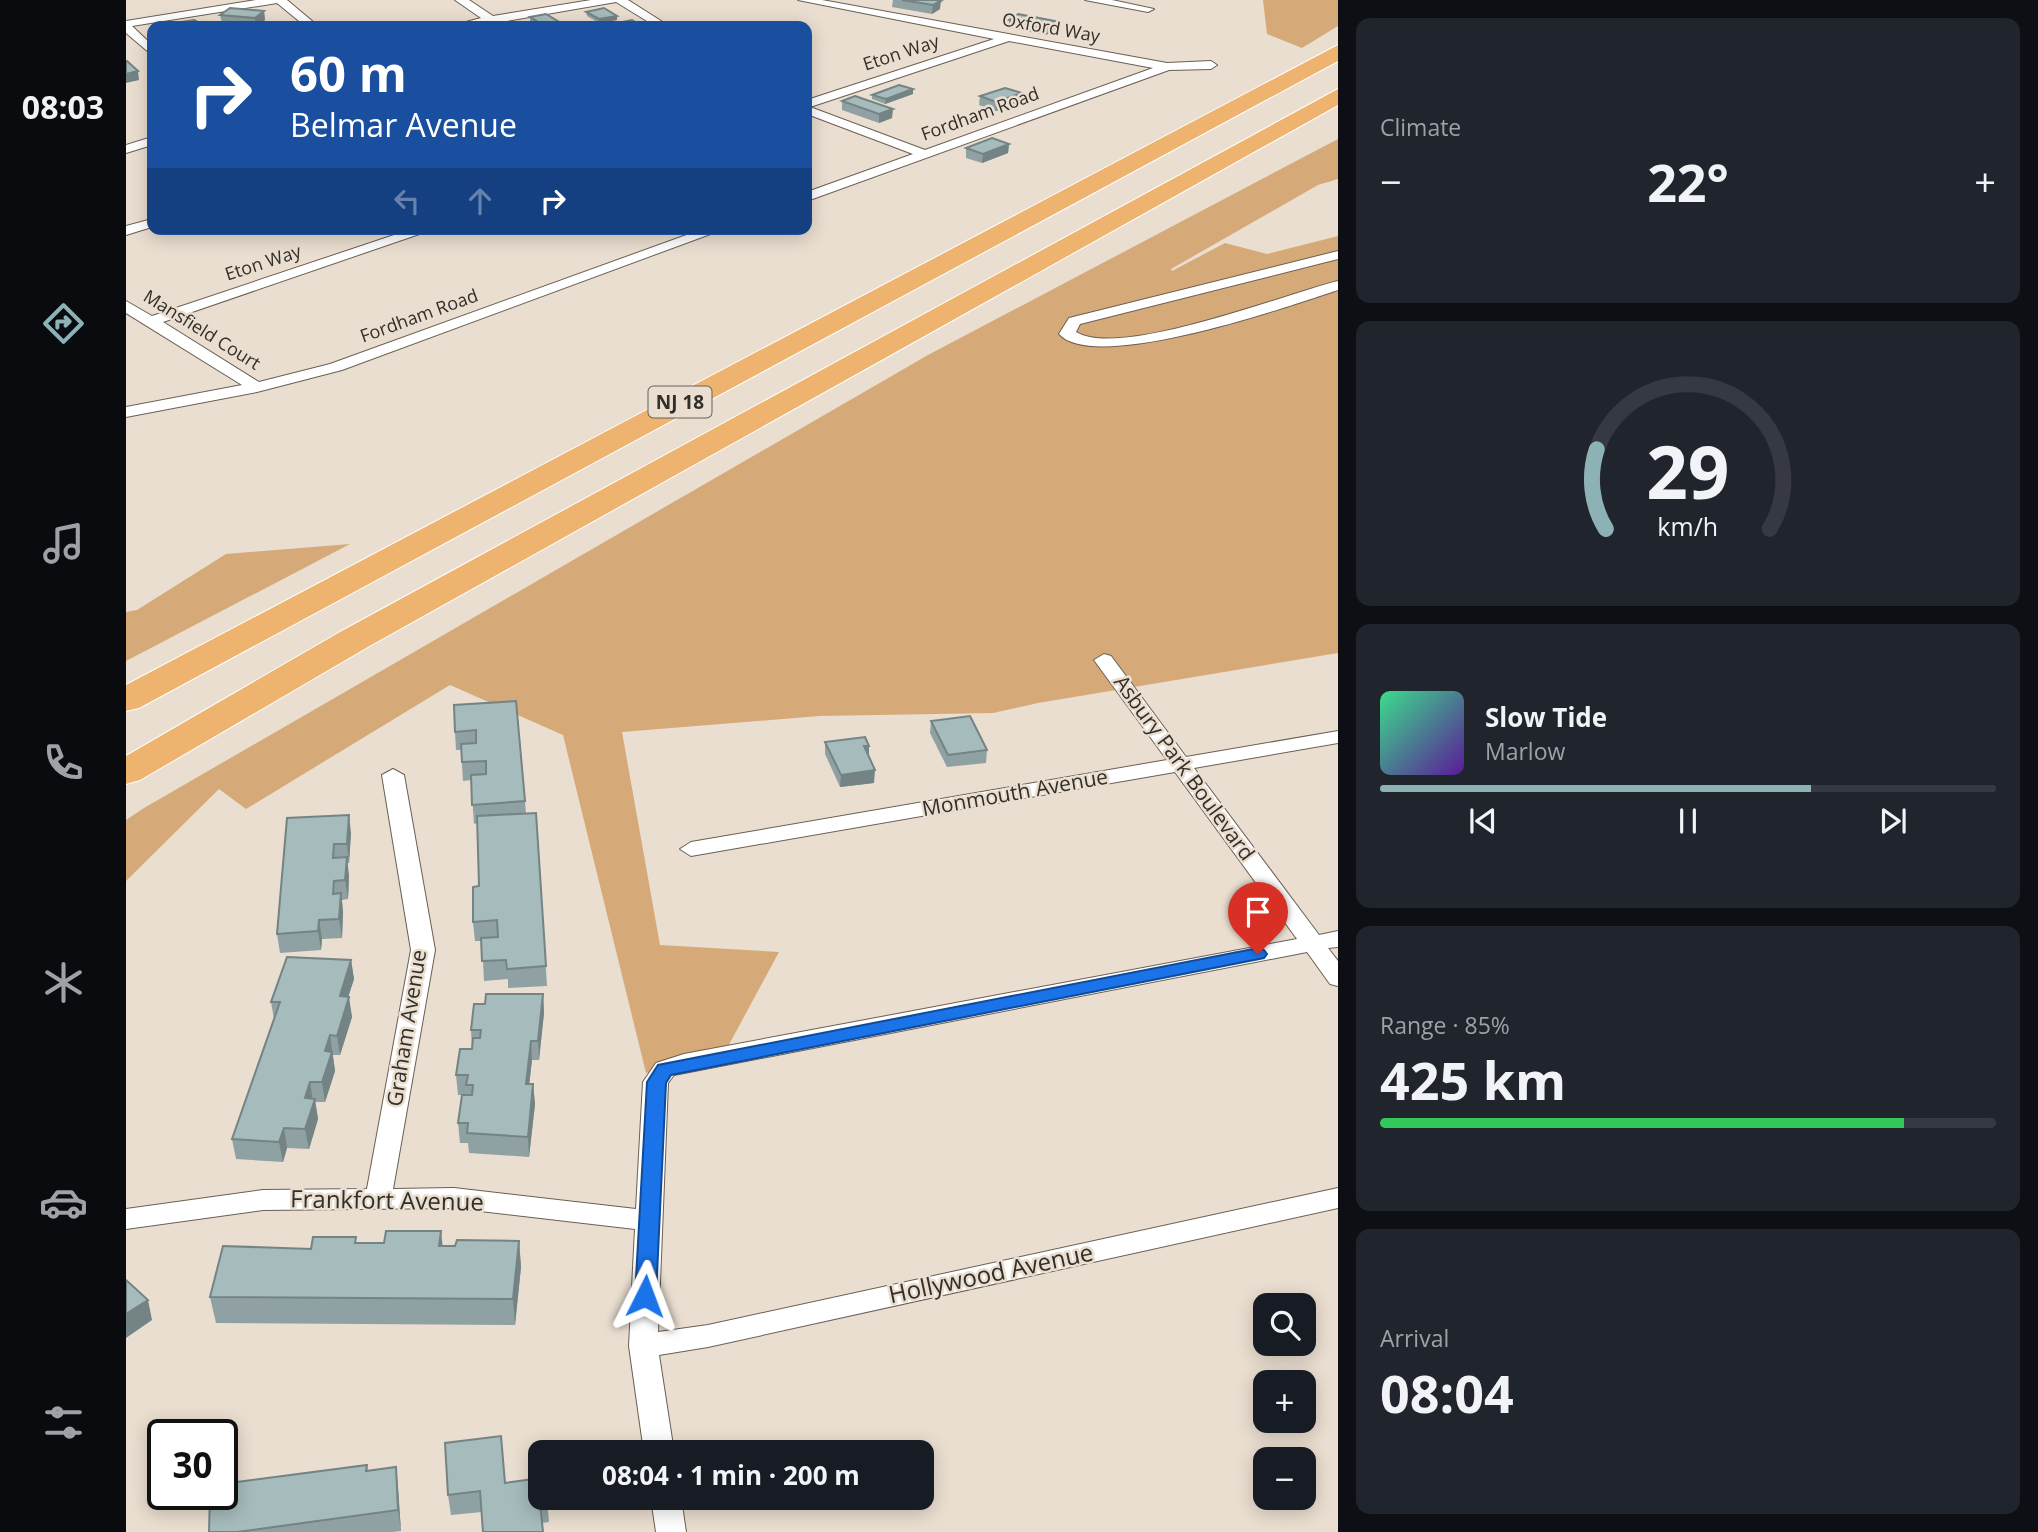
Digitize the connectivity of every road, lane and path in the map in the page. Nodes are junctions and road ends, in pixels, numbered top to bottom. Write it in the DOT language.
graph roads {
  1 [pos="279,0"];
  2 [pos="461,0"];
  3 [pos="611,0"];
  4 [pos="620,0"];
  5 [pos="804,0"];
  6 [pos="852,0"];
  7 [pos="1091,0"];
  8 [pos="841,8"];
  9 [pos="1148,9"];
  10 [pos="150,21"];
  11 [pos="306,21"];
  12 [pos="493,21"];
  13 [pos="506,21"];
  14 [pos="655,21"];
  15 [pos="147,22"];
  16 [pos="126,25"];
  17 [pos="1007,38"];
  18 [pos="1338,40"];
  19 [pos="147,46"];
  20 [pos="1338,52"];
  21 [pos="1311,64"];
  22 [pos="1211,65"];
  23 [pos="1167,67"];
  24 [pos="1338,96"];
  25 [pos="812,102"];
  26 [pos="812,112"];
  27 [pos="147,143"];
  28 [pos="126,149"];
  29 [pos="924,154"];
  30 [pos="812,195"];
  31 [pos="147,225"];
  32 [pos="126,231"];
  33 [pos="409,235"];
  34 [pos="700,235"];
  35 [pos="1338,255"];
  36 [pos="1338,285"];
  37 [pos="126,306"];
  38 [pos="150,321"];
  39 [pos="257,387"];
  40 [pos="126,412"];
  41 [pos="1104,660"];
  42 [pos="126,700"];
  43 [pos="1338,737"];
  44 [pos="1180,764"];
  45 [pos="126,772"];
  46 [pos="393,775"];
  47 [pos="691,849"];
  48 [pos="1338,939"];
  49 [pos="1312,943"];
  50 [pos="1338,978"];
  51 [pos="1338,1198"];
  52 [pos="378,1199"];
  53 [pos="126,1219"];
  54 [pos="649,1220"];
  55 [pos="643,1346"];
  56 [pos="657,1440"];
  57 [pos="668,1510"];
  58 [pos="671,1532"];
  1 -- 10 [label="street"];
  1 -- 11 [label="street"];
  2 -- 12 [label="street"];
  3 -- 13 [label="street"];
  4 -- 14 [label="street"];
  5 -- 8 [label="street, Oxford Way"];
  6 -- 8 [label="street"];
  7 -- 9 [label="street"];
  8 -- 17 [label="street, Oxford Way"];
  15 -- 16 [label="street"];
  16 -- 19 [label="street"];
  17 -- 23 [label="street, Oxford Way"];
  17 -- 25 [label="street, Eton Way"];
  18 -- 21 [label="highway"];
  20 -- 21 [label="highway, NJ 18"];
  21 -- 42 [label="highway, NJ 18"];
  22 -- 23 [label="street"];
  23 -- 29 [label="street, Fordham Road"];
  24 -- 45 [label="highway, NJ 18"];
  26 -- 29 [label="street"];
  27 -- 28 [label="street"];
  29 -- 30 [label="street, Fordham Road"];
  31 -- 32 [label="street"];
  33 -- 38 [label="street, Eton Way"];
  34 -- 39 [label="street, Fordham Road"];
  35 -- 36 [label="street"];
  37 -- 38 [label="street, Mansfield Court"];
  38 -- 39 [label="street, Mansfield Court"];
  39 -- 40 [label="street, Fordham Road"];
  41 -- 44 [label="street, Asbury Park Boulevard"];
  43 -- 44 [label="street, Monmouth Avenue"];
  44 -- 47 [label="street, Monmouth Avenue"];
  44 -- 49 [label="street, Asbury Park Boulevard"];
  46 -- 52 [label="street, Graham Avenue"];
  48 -- 49 [label="street"];
  49 -- 50 [label="street, Asbury Park Boulevard"];
  49 -- 54 [label="street"];
  51 -- 55 [label="street, Hollywood Avenue"];
  52 -- 53 [label="street, Frankfort Avenue"];
  52 -- 54 [label="street, Frankfort Avenue"];
  54 -- 55 [label="street"];
  55 -- 56 [label="street"];
  57 -- 58 [label="street"];
}
